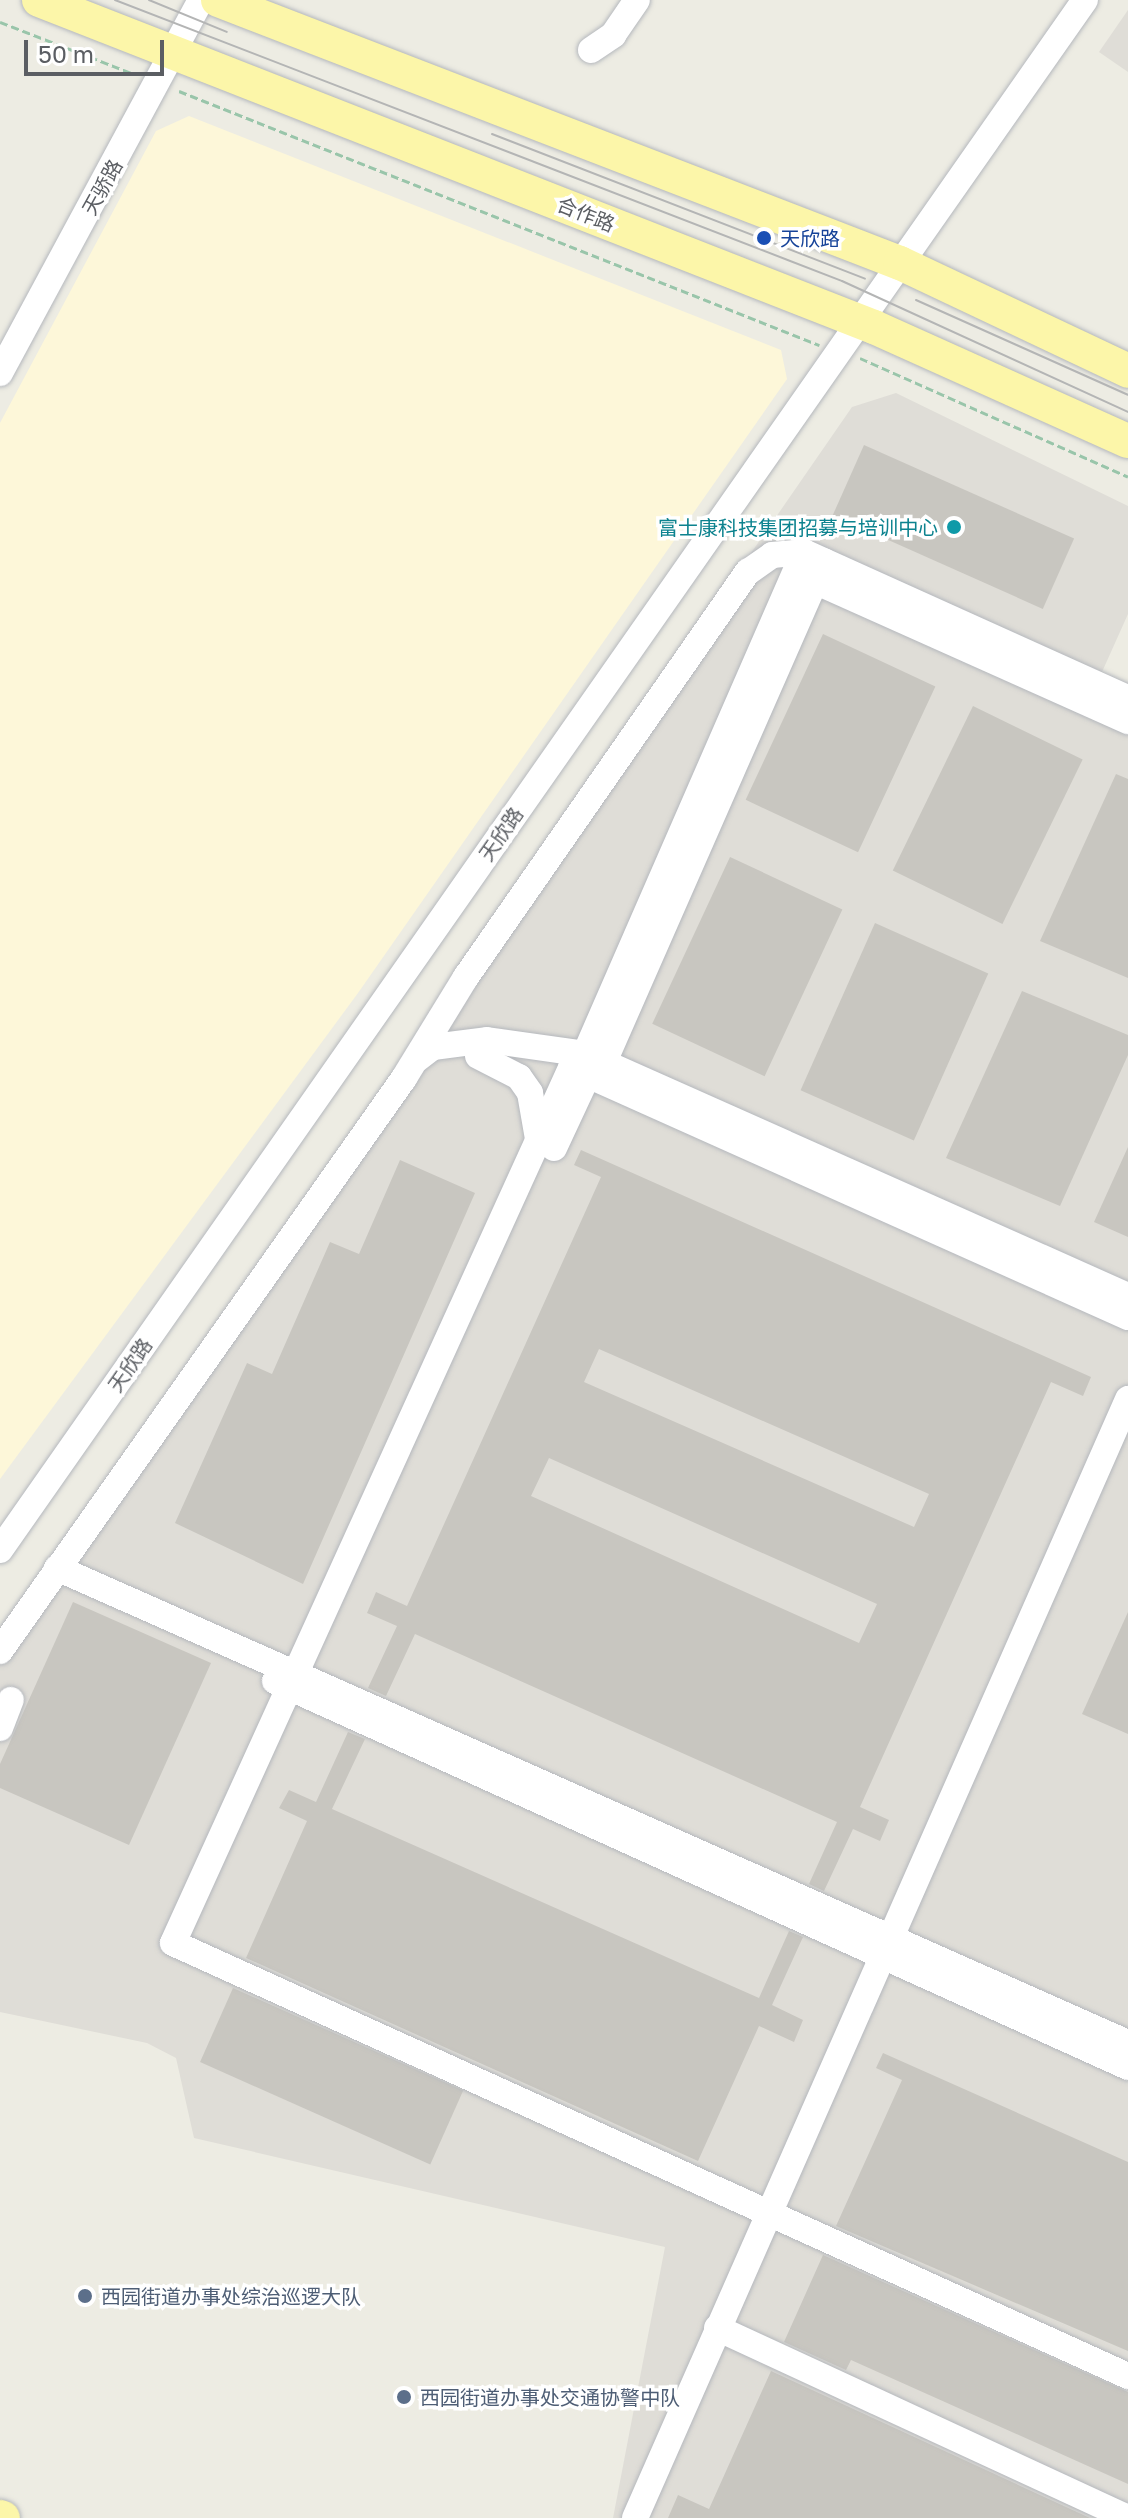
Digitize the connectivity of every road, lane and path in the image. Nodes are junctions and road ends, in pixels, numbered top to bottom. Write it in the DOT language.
graph roads {
  1 [pos="39,0"];
  2 [pos="201,0"];
  3 [pos="218,0"];
  4 [pos="637,0"];
  5 [pos="1085,0"];
  6 [pos="0,22"];
  7 [pos="591,50"];
  8 [pos="175,53"];
  9 [pos="158,84"];
  10 [pos="900,263"];
  11 [pos="859,323"];
  12 [pos="839,352"];
  13 [pos="1128,371"];
  14 [pos="0,373"];
  15 [pos="1128,441"];
  16 [pos="1128,477"];
  17 [pos="810,567"];
  18 [pos="1128,698"];
  19 [pos="1128,721"];
  20 [pos="478,1056"];
  21 [pos="587,1065"];
  22 [pos="404,1078"];
  23 [pos="538,1140"];
  24 [pos="1128,1296"];
  25 [pos="1128,1317"];
  26 [pos="1128,1399"];
  27 [pos="1,1547"];
  28 [pos="57,1568"];
  29 [pos="0,1651"];
  30 [pos="300,1684"];
  31 [pos="11,1700"];
  32 [pos="0,1728"];
  33 [pos="886,1946"];
  34 [pos="1128,2043"];
  35 [pos="1128,2067"];
  36 [pos="768,2213"];
  37 [pos="717,2328"];
  38 [pos="1128,2376"];
  39 [pos="635,2518"];
  40 [pos="1128,2518"];
  1 -- 8 [label="main road, 合作路"];
  2 -- 8 [label="street, 天骄路"];
  3 -- 10 [label="main road"];
  4 -- 7 [label="street"];
  5 -- 10 [label="street, 天欣路"];
  6 -- 9 [label="path"];
  8 -- 9 [label="street, 天骄路"];
  8 -- 11 [label="main road, 合作路"];
  9 -- 12 [label="path"];
  9 -- 14 [label="street, 天骄路"];
  10 -- 11 [label="street, 天欣路"];
  10 -- 13 [label="main road"];
  11 -- 12 [label="street, 天欣路"];
  11 -- 15 [label="main road, 合作路"];
  12 -- 16 [label="path"];
  12 -- 27 [label="street, 天欣路"];
  17 -- 18 [label="street"];
  17 -- 19 [label="street"];
  17 -- 21 [label="street"];
  17 -- 22 [label="street"];
  20 -- 21 [label="street"];
  20 -- 22 [label="street"];
  20 -- 23 [label="street"];
  21 -- 22 [label="street"];
  21 -- 23 [label="street"];
  21 -- 24 [label="street"];
  21 -- 25 [label="street"];
  21 -- 30 [label="street"];
  22 -- 28 [label="street"];
  23 -- 30 [label="street"];
  26 -- 33 [label="street"];
  28 -- 29 [label="street"];
  28 -- 30 [label="street"];
  30 -- 33 [label="street"];
  30 -- 36 [label="street"];
  31 -- 32 [label="street"];
  33 -- 34 [label="street"];
  33 -- 35 [label="street"];
  33 -- 36 [label="street"];
  36 -- 37 [label="street"];
  36 -- 38 [label="street"];
  37 -- 39 [label="street"];
  37 -- 40 [label="street"];
}
